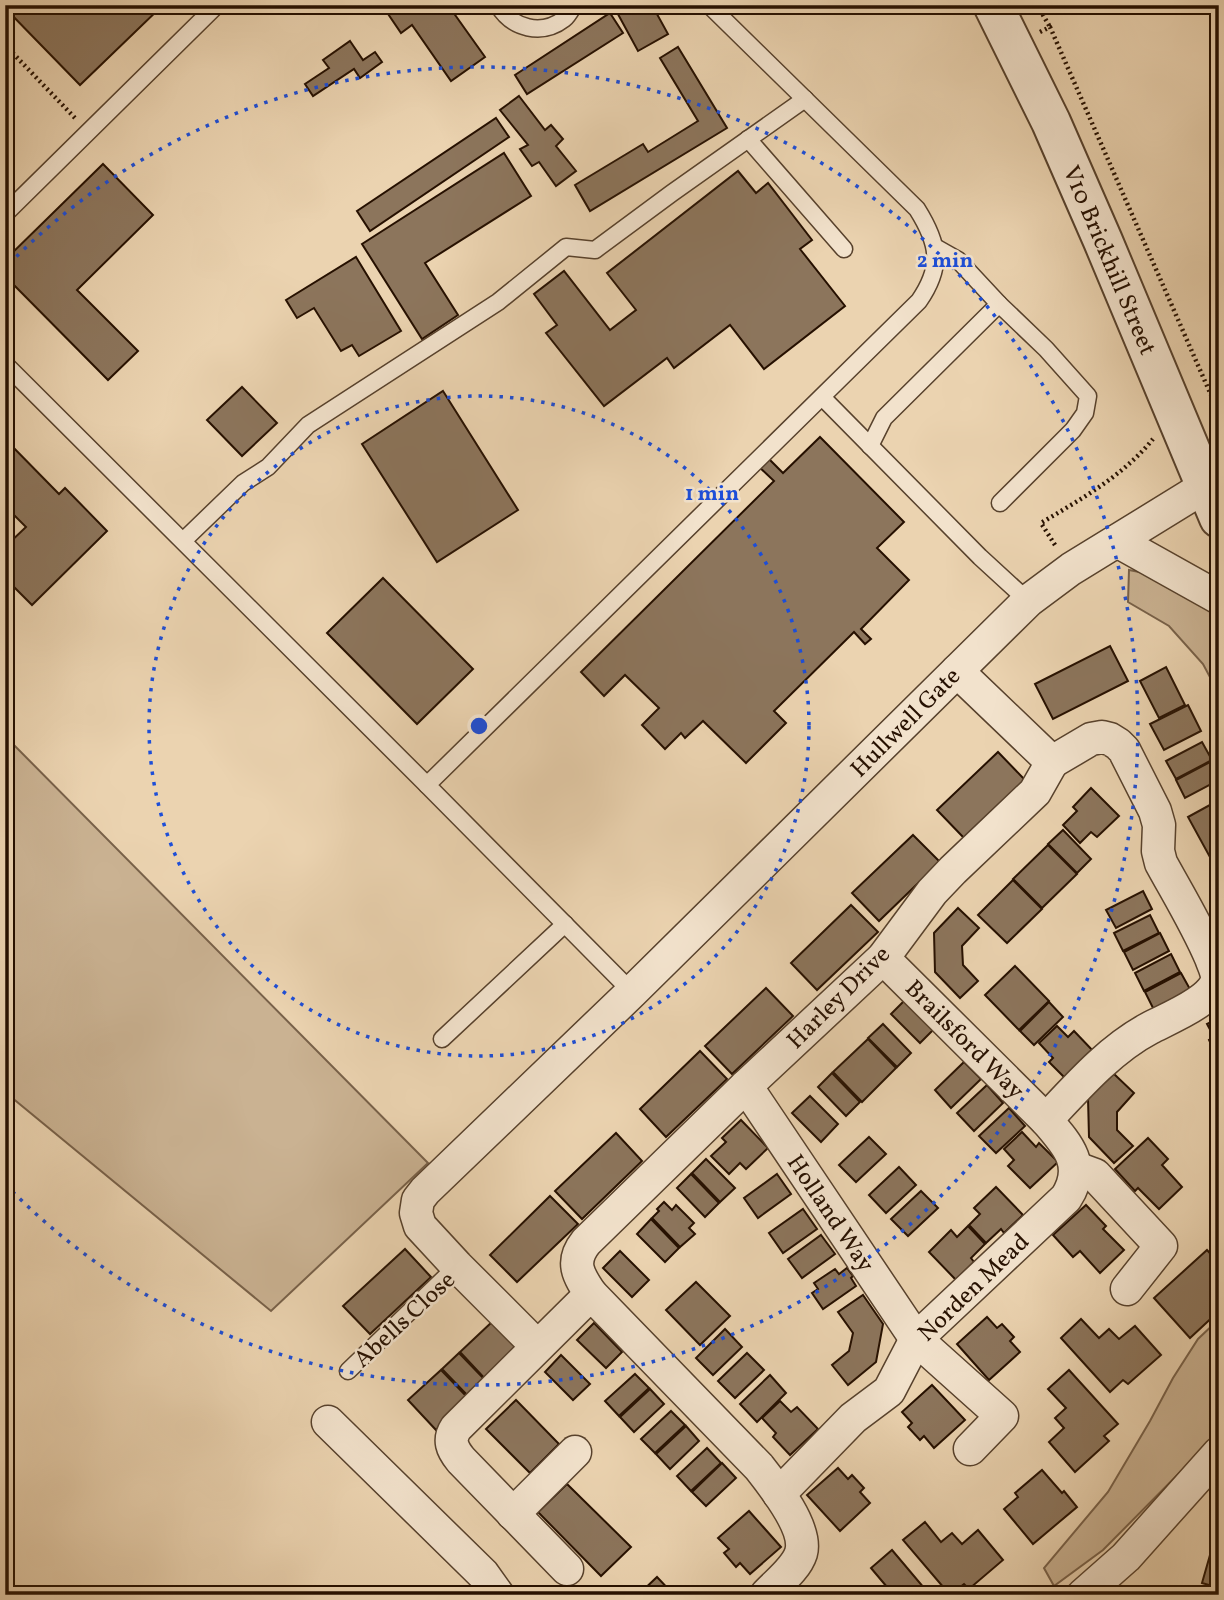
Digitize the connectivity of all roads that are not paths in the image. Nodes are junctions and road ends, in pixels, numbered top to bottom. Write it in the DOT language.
graph roads {
  1 [pos="216,5"];
  2 [pos="499,5"];
  3 [pos="574,5"];
  4 [pos="709,5"];
  5 [pos="993,5"];
  6 [pos="805,99"];
  7 [pos="748,139"];
  8 [pos="5,214"];
  9 [pos="935,247"];
  10 [pos="844,249"];
  11 [pos="999,304"];
  12 [pos="5,364"];
  13 [pos="822,397"];
  14 [pos="870,446"];
  15 [pos="1212,502"];
  16 [pos="1000,503"];
  17 [pos="183,541"];
  18 [pos="1117,541"];
  19 [pos="1219,598"];
  20 [pos="1028,601"];
  21 [pos="957,671"];
  22 [pos="1052,762"];
  23 [pos="426,785"];
  24 [pos="565,924"];
  25 [pos="883,958"];
  26 [pos="1217,985"];
  27 [pos="632,992"];
  28 [pos="442,1039"];
  29 [pos="746,1086"];
  30 [pos="1046,1120"];
  31 [pos="1076,1168"];
  32 [pos="457,1266"];
  33 [pos="1126,1289"];
  34 [pos="592,1294"];
  35 [pos="916,1339"];
  36 [pos="537,1346"];
  37 [pos="348,1371"];
  38 [pos="328,1422"];
  39 [pos="970,1449"];
  40 [pos="575,1452"];
  41 [pos="1219,1453"];
  42 [pos="779,1494"];
  43 [pos="513,1514"];
  44 [pos="567,1569"];
  45 [pos="498,1595"];
  46 [pos="766,1595"];
  47 [pos="1083,1595"];
  1 -- 8 [label="lane"];
  2 -- 3 [label="lane"];
  4 -- 6 [label="lane"];
  5 -- 15 [label="street, V10 Brickhill Street"];
  6 -- 7 [label="lane"];
  6 -- 9 [label="lane"];
  7 -- 10 [label="lane"];
  7 -- 17 [label="lane"];
  9 -- 11 [label="lane"];
  9 -- 13 [label="lane"];
  11 -- 14 [label="lane"];
  11 -- 16 [label="lane"];
  12 -- 17 [label="lane"];
  13 -- 14 [label="lane"];
  13 -- 23 [label="lane"];
  14 -- 20 [label="lane"];
  15 -- 18 [label="street, Hullwell Gate"];
  17 -- 23 [label="lane"];
  18 -- 19 [label="street"];
  18 -- 20 [label="street, Hullwell Gate"];
  20 -- 21 [label="street, Hullwell Gate"];
  21 -- 22 [label="street"];
  21 -- 27 [label="street, Hullwell Gate"];
  22 -- 25 [label="street, Harley Drive"];
  22 -- 26 [label="street"];
  23 -- 24 [label="lane"];
  24 -- 27 [label="lane"];
  24 -- 28 [label="lane"];
  25 -- 29 [label="street, Harley Drive"];
  25 -- 30 [label="street, Brailsford Way"];
  26 -- 30 [label="street"];
  27 -- 32 [label="street, Hullwell Gate"];
  29 -- 34 [label="street, Harley Drive"];
  29 -- 35 [label="street, Holland Way"];
  30 -- 31 [label="street"];
  31 -- 33 [label="street"];
  31 -- 35 [label="street, Norden Mead"];
  32 -- 36 [label="street, Abells Close"];
  32 -- 37 [label="lane, Abells Close"];
  34 -- 36 [label="street"];
  34 -- 42 [label="street, Harley Drive"];
  35 -- 39 [label="street, Holland Way"];
  35 -- 42 [label="street, Norden Mead"];
  36 -- 43 [label="street"];
  38 -- 45 [label="street"];
  40 -- 43 [label="street"];
  41 -- 47 [label="street"];
  42 -- 46 [label="street, Harley Drive"];
  43 -- 44 [label="street"];
}
